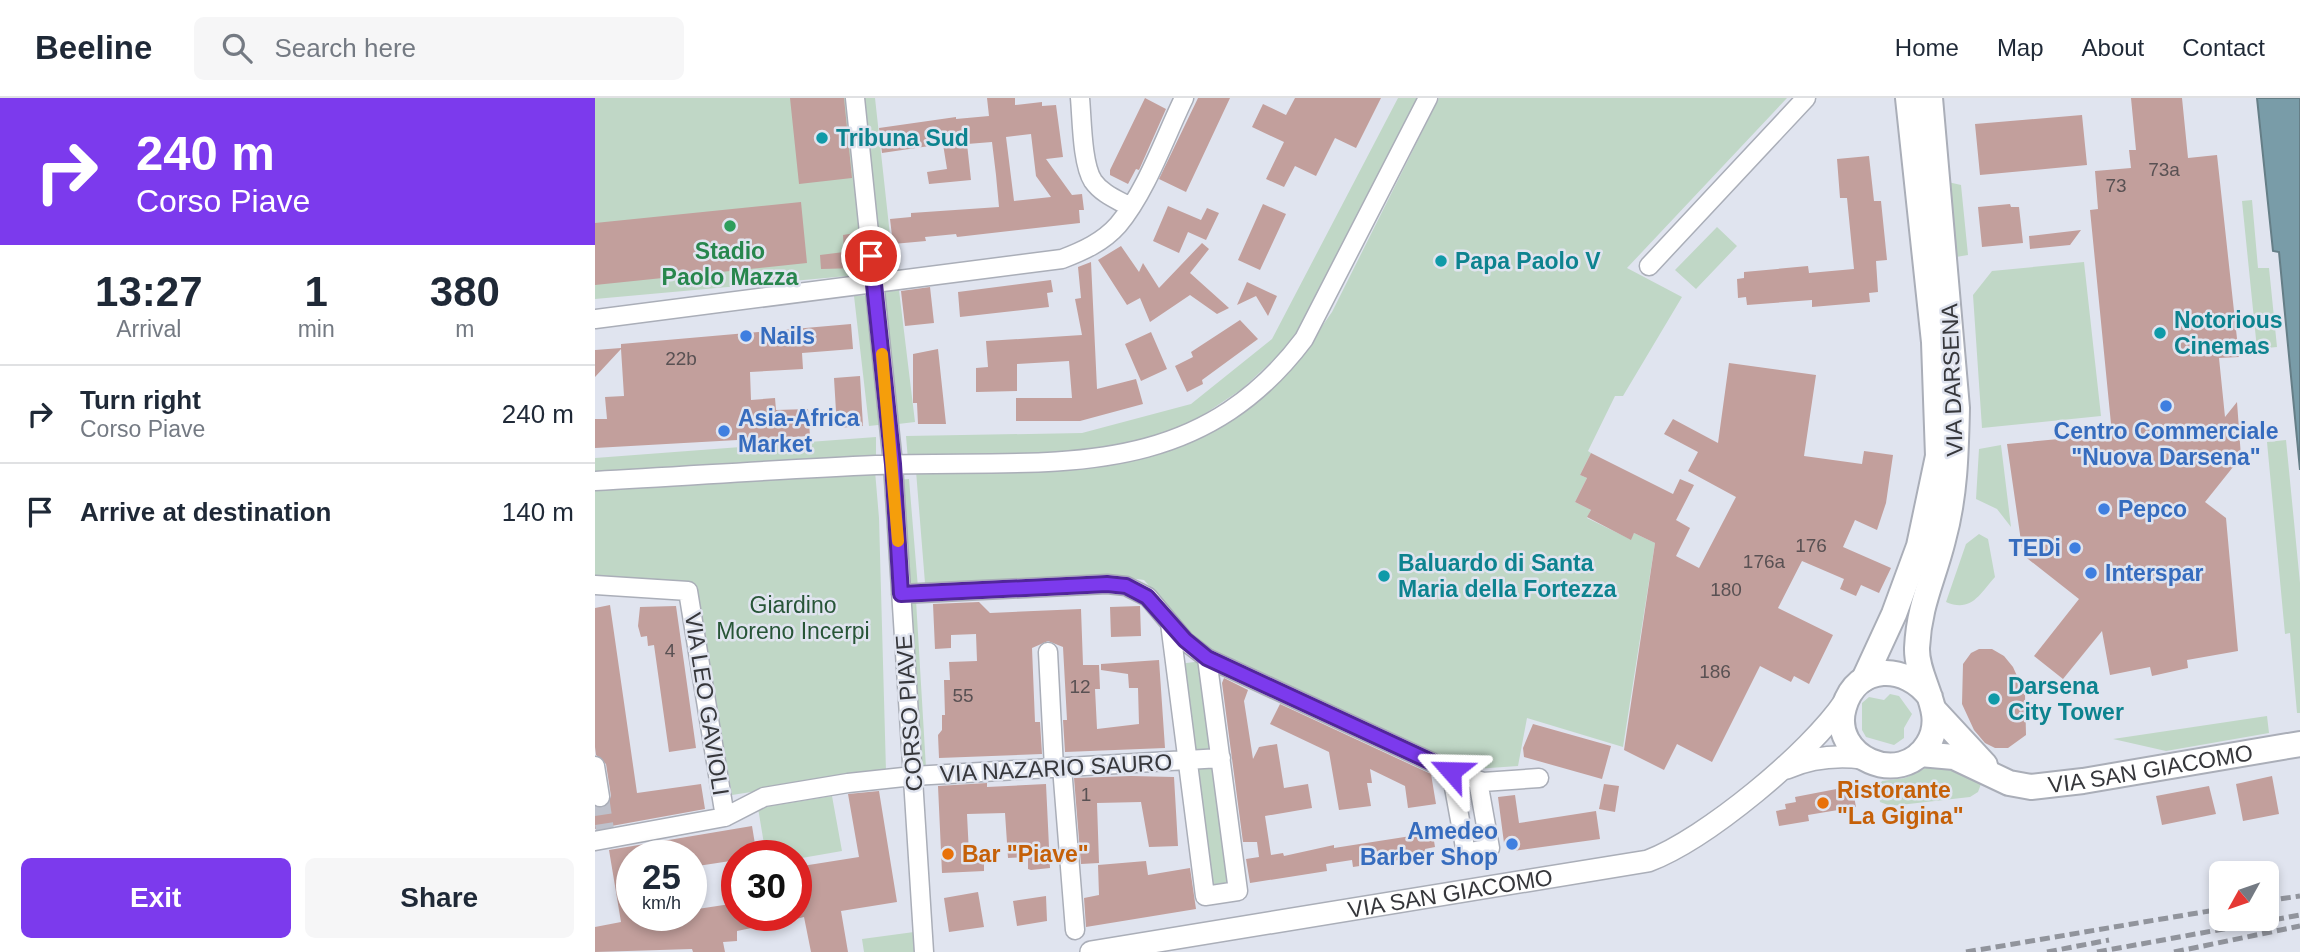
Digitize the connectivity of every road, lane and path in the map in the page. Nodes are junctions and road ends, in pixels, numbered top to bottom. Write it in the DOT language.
graph roads {
  1 [pos="855,98"];
  2 [pos="1080,98"];
  3 [pos="1184,98"];
  4 [pos="1428,98"];
  5 [pos="1806,98"];
  6 [pos="1909,98"];
  7 [pos="1930,98"];
  8 [pos="1131,207"];
  9 [pos="1649,266"];
  10 [pos="874,283"];
  11 [pos="595,319"];
  12 [pos="893,464"];
  13 [pos="595,481"];
  14 [pos="595,584"];
  15 [pos="901,594"];
  16 [pos="1170,623"];
  17 [pos="1048,652"];
  18 [pos="1207,658"];
  19 [pos="1864,679"];
  20 [pos="1846,699"];
  21 [pos="1932,704"];
  22 [pos="2300,744"];
  23 [pos="1920,754"];
  24 [pos="1221,758"];
  25 [pos="1862,758"];
  26 [pos="1188,760"];
  27 [pos="595,766"];
  28 [pos="1058,767"];
  29 [pos="1782,770"];
  30 [pos="1451,771"];
  31 [pos="913,776"];
  32 [pos="1539,778"];
  33 [pos="2001,779"];
  34 [pos="1478,781"];
  35 [pos="600,797"];
  36 [pos="725,817"];
  37 [pos="602,837"];
  38 [pos="1075,929"];
  39 [pos="924,952"];
  40 [pos="1091,952"];
  1 -- 10 [label="street, CORSO PIAVE"];
  2 -- 8 [label="street"];
  3 -- 8 [label="street"];
  4 -- 12 [label="street"];
  5 -- 9 [label="street"];
  6 -- 19 [label="main road, VIA DARSENA"];
  7 -- 21 [label="main road, VIA DARSENA"];
  8 -- 10 [label="street"];
  10 -- 11 [label="street"];
  10 -- 12 [label="street, CORSO PIAVE"];
  12 -- 13 [label="street"];
  12 -- 15 [label="street, CORSO PIAVE"];
  14 -- 36 [label="street, VIA LEO GAVIOLI"];
  15 -- 16 [label="street"];
  15 -- 31 [label="street, CORSO PIAVE"];
  16 -- 18 [label="street"];
  16 -- 26 [label="street"];
  17 -- 28 [label="street"];
  18 -- 24 [label="street"];
  18 -- 30 [label="street"];
  19 -- 20 [label="main road, VIA DARSENA"];
  19 -- 21 [label="main road"];
  20 -- 25 [label="main road"];
  20 -- 29 [label="street, VIA SAN GIACOMO"];
  21 -- 23 [label="main road"];
  21 -- 33 [label="main road"];
  22 -- 33 [label="main road, VIA SAN GIACOMO"];
  23 -- 25 [label="main road"];
  23 -- 33 [label="main road, VIA SAN GIACOMO"];
  24 -- 26 [label="street, VIA NAZARIO SAURO"];
  24 -- 26 [label="street"];
  25 -- 29 [label="street, VIA SAN GIACOMO"];
  26 -- 28 [label="street, VIA NAZARIO SAURO"];
  27 -- 35 [label="street"];
  28 -- 31 [label="street, VIA NAZARIO SAURO"];
  28 -- 38 [label="street"];
  29 -- 40 [label="street, VIA SAN GIACOMO"];
  30 -- 34 [label="street"];
  30 -- 34 [label="street"];
  31 -- 36 [label="street, VIA NAZARIO SAURO"];
  31 -- 39 [label="street, CORSO PIAVE"];
  32 -- 34 [label="street"];
  36 -- 37 [label="street, VIA NAZARIO SAURO"];
}
